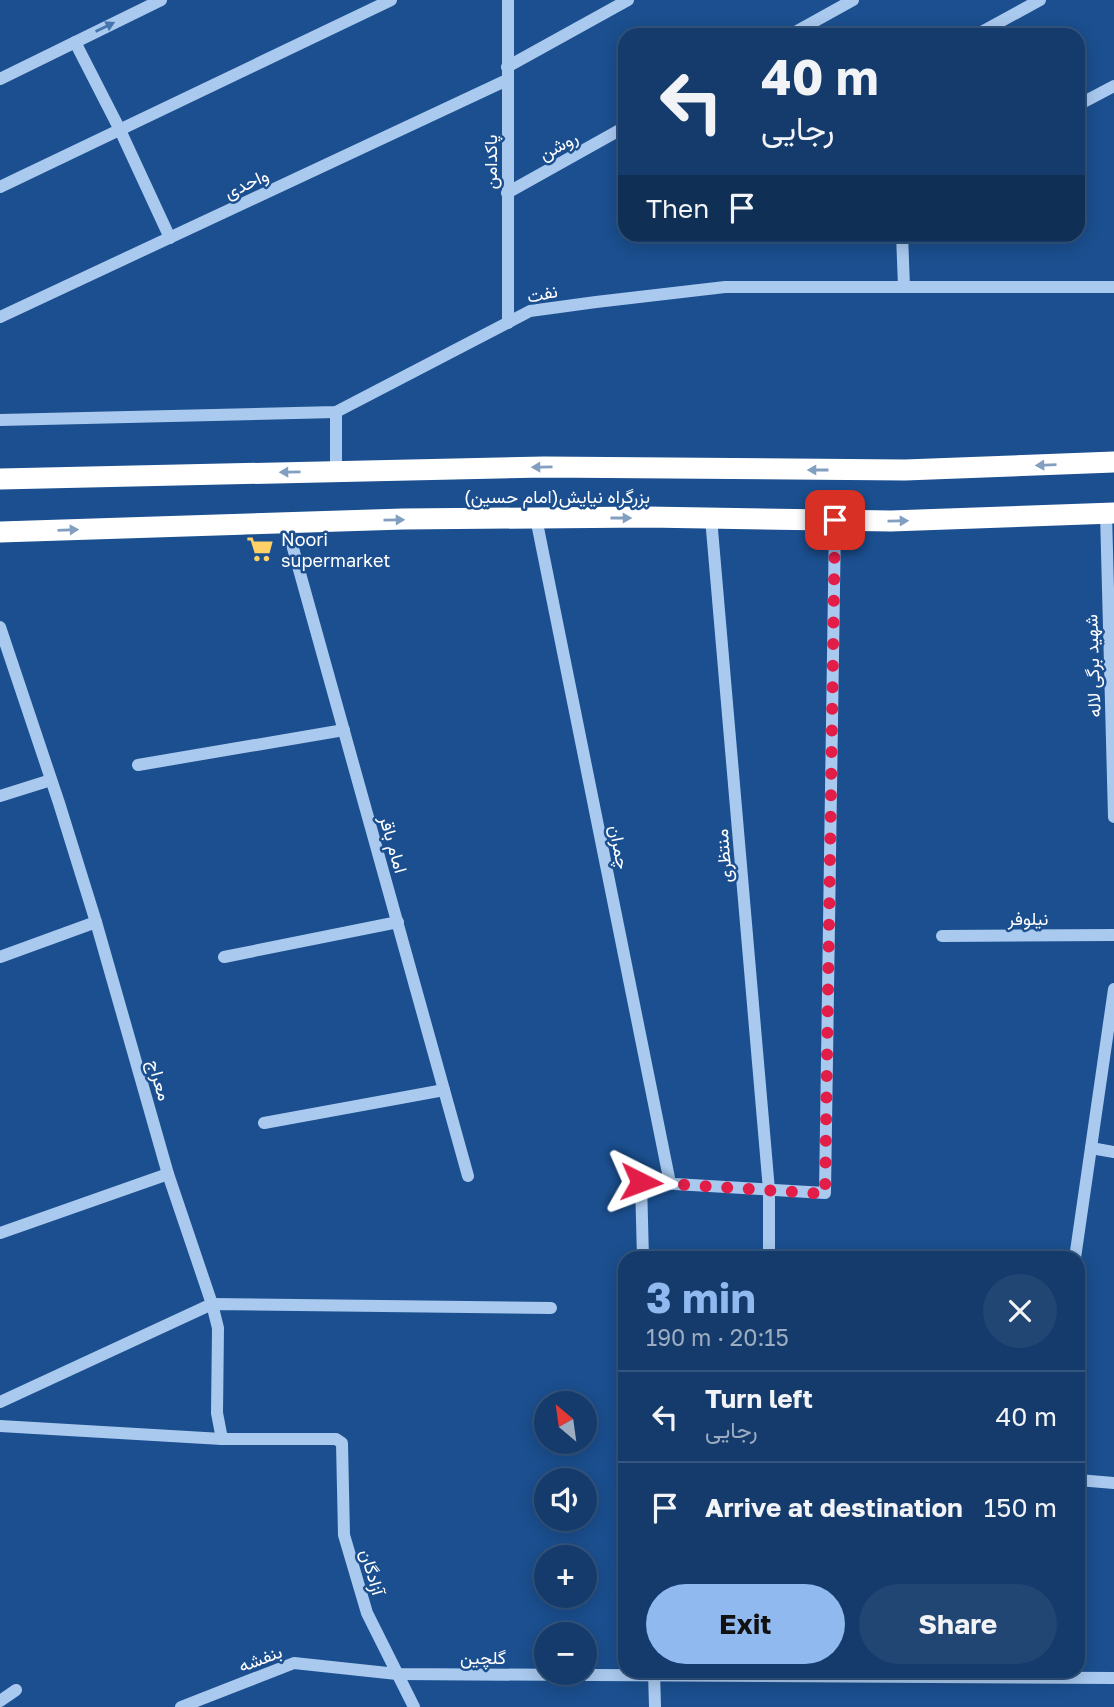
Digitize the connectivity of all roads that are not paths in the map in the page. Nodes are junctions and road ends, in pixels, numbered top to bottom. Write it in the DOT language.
graph roads {
  1 [pos="161,0"];
  2 [pos="391,0"];
  3 [pos="508,0"];
  4 [pos="628,0"];
  5 [pos="853,0"];
  6 [pos="1040,0"];
  7 [pos="811,28"];
  8 [pos="989,28"];
  9 [pos="75,42"];
  10 [pos="507,74"];
  11 [pos="0,79"];
  12 [pos="1114,86"];
  13 [pos="1085,101"];
  14 [pos="120,130"];
  15 [pos="618,131"];
  16 [pos="0,187"];
  17 [pos="508,193"];
  18 [pos="170,238"];
  19 [pos="902,242"];
  20 [pos="904,287"];
  21 [pos="1114,287"];
  22 [pos="0,317"];
  23 [pos="508,323"];
  24 [pos="336,412"];
  25 [pos="0,420"];
  26 [pos="1114,462"];
  27 [pos="336,472"];
  28 [pos="0,479"];
  29 [pos="1110,513"];
  30 [pos="536,518"];
  31 [pos="711,519"];
  32 [pos="835,520"];
  33 [pos="286,523"];
  34 [pos="0,532"];
  35 [pos="0,627"];
  36 [pos="344,730"];
  37 [pos="138,765"];
  38 [pos="51,780"];
  39 [pos="0,796"];
  40 [pos="1114,817"];
  41 [pos="96,922"];
  42 [pos="398,922"];
  43 [pos="1114,935"];
  44 [pos="942,936"];
  45 [pos="0,957"];
  46 [pos="224,957"];
  47 [pos="1114,989"];
  48 [pos="444,1090"];
  49 [pos="264,1123"];
  50 [pos="1091,1148"];
  51 [pos="1114,1152"];
  52 [pos="169,1174"];
  53 [pos="468,1176"];
  54 [pos="670,1184"];
  55 [pos="769,1190"];
  56 [pos="0,1233"];
  57 [pos="643,1251"];
  58 [pos="768,1251"];
  59 [pos="1076,1251"];
  60 [pos="212,1304"];
  61 [pos="551,1308"];
  62 [pos="0,1402"];
  63 [pos="0,1426"];
  64 [pos="222,1439"];
  65 [pos="1085,1481"];
  66 [pos="1114,1483"];
  67 [pos="397,1674"];
  68 [pos="618,1674"];
  69 [pos="654,1678"];
  70 [pos="1085,1678"];
  71 [pos="1114,1678"];
  72 [pos="16,1690"];
  73 [pos="0,1701"];
  74 [pos="181,1707"];
  75 [pos="414,1707"];
  76 [pos="655,1707"];
  9 -- 1 [label="street, one-way"];
  2 -- 14 [label="street"];
  3 -- 10 [label="street, پاکدامن"];
  4 -- 10 [label="street, واحدی"];
  5 -- 7 [label="street"];
  6 -- 8 [label="street"];
  9 -- 11 [label="street"];
  9 -- 14 [label="street"];
  10 -- 17 [label="street, پاکدامن"];
  10 -- 18 [label="street, واحدی"];
  12 -- 13 [label="street"];
  14 -- 16 [label="street"];
  14 -- 18 [label="street"];
  15 -- 17 [label="street, روشن"];
  17 -- 23 [label="street, پاکدامن"];
  18 -- 22 [label="street, واحدی"];
  19 -- 20 [label="street"];
  20 -- 21 [label="street, نفت"];
  20 -- 23 [label="street, نفت"];
  23 -- 24 [label="street, نفت"];
  24 -- 25 [label="street, نفت"];
  24 -- 27 [label="street"];
  26 -- 27 [label="highway, بزرگراه نیایش(امام حسین), one-way"];
  27 -- 28 [label="highway, بزرگراه نیایش(امام حسین), one-way"];
  32 -- 29 [label="highway, بزرگراه نیایش(امام حسین), one-way"];
  29 -- 40 [label="street, شهید برگی لاله"];
  30 -- 31 [label="highway, بزرگراه نیایش(امام حسین), one-way"];
  33 -- 30 [label="highway, بزرگراه نیایش(امام حسین), one-way"];
  30 -- 54 [label="street, چمران"];
  31 -- 32 [label="highway, بزرگراه نیایش(امام حسین)"];
  31 -- 55 [label="street, منتظری"];
  32 -- 55 [label="street"];
  34 -- 33 [label="highway, بزرگراه نیایش(امام حسین), one-way"];
  33 -- 36 [label="street, امام باقر"];
  35 -- 38 [label="street, معراج"];
  36 -- 37 [label="street"];
  36 -- 42 [label="street, امام باقر"];
  38 -- 39 [label="street"];
  38 -- 41 [label="street, معراج"];
  41 -- 45 [label="street"];
  41 -- 52 [label="street, معراج"];
  42 -- 46 [label="street"];
  42 -- 48 [label="street, امام باقر"];
  43 -- 44 [label="street, نیلوفر"];
  47 -- 50 [label="street"];
  48 -- 49 [label="street"];
  48 -- 53 [label="street, امام باقر"];
  50 -- 51 [label="street"];
  50 -- 59 [label="street"];
  52 -- 56 [label="street"];
  52 -- 60 [label="street, معراج"];
  54 -- 55 [label="street"];
  54 -- 57 [label="street"];
  55 -- 58 [label="street, منتظری"];
  60 -- 61 [label="street"];
  60 -- 62 [label="street"];
  60 -- 64 [label="street, معراج"];
  63 -- 64 [label="street"];
  64 -- 67 [label="street, آزادگان"];
  65 -- 66 [label="street"];
  67 -- 68 [label="street, گلچین"];
  67 -- 74 [label="street, بنفشه"];
  67 -- 75 [label="street, آزادگان"];
  69 -- 76 [label="street"];
  70 -- 71 [label="street, گلچین"];
  72 -- 73 [label="street"];
}
